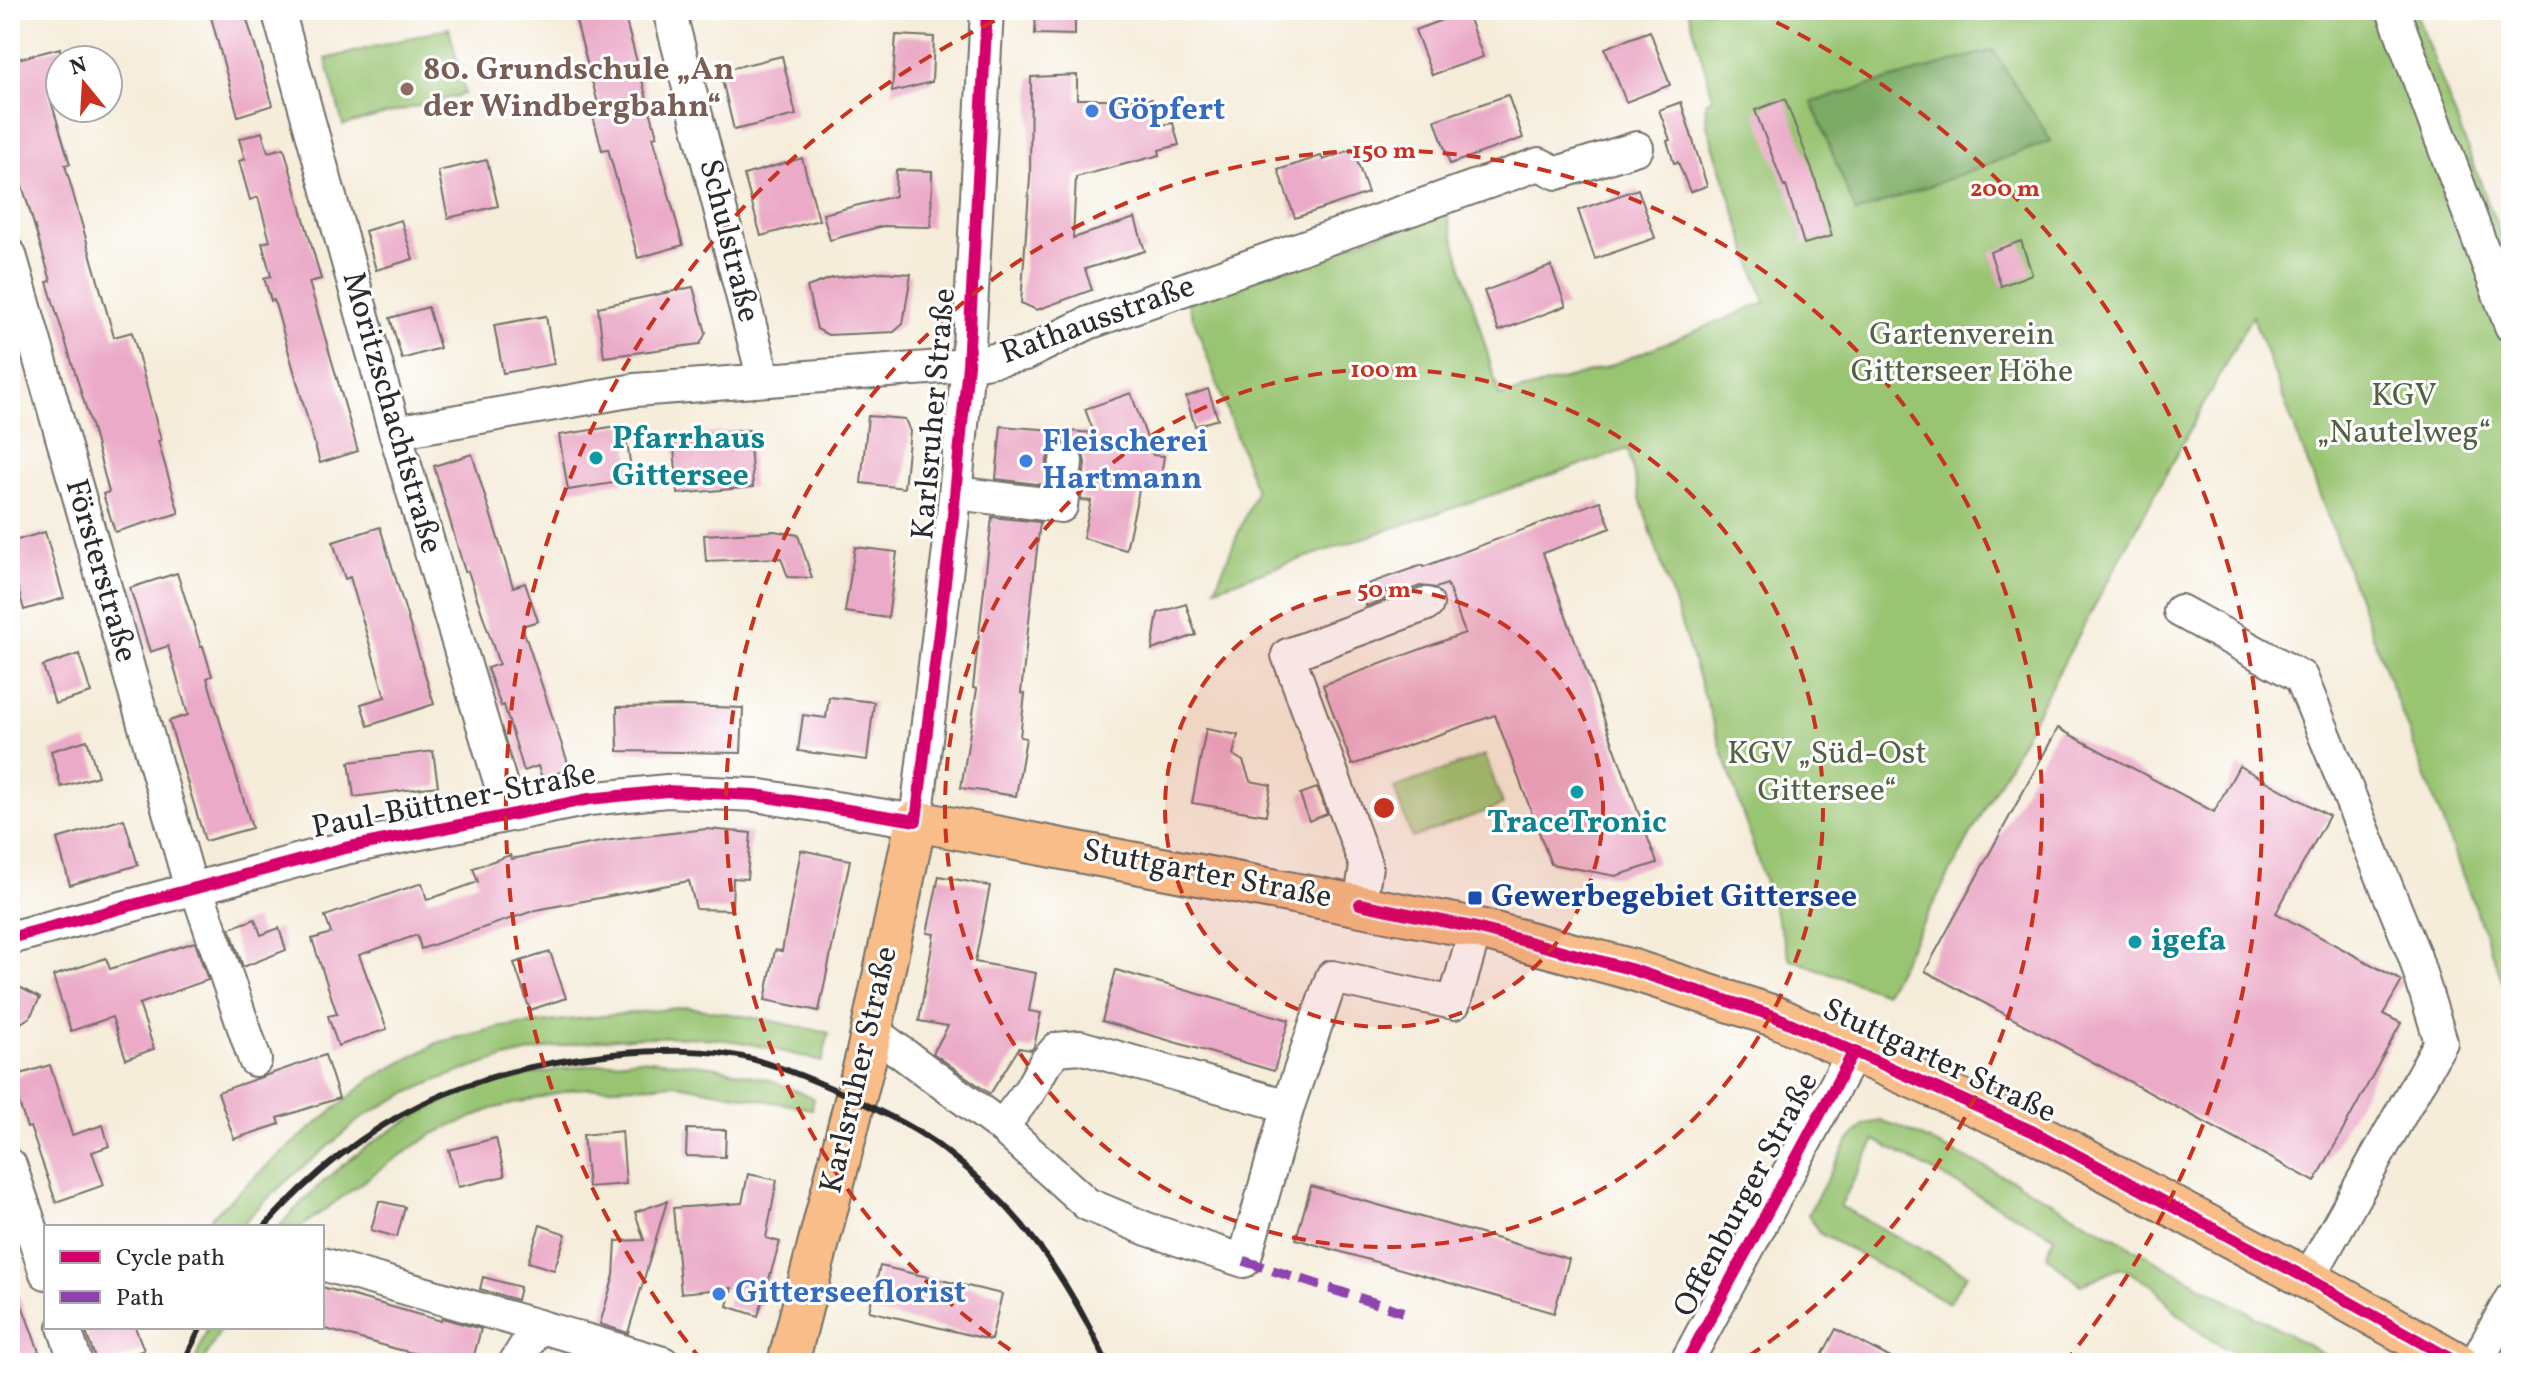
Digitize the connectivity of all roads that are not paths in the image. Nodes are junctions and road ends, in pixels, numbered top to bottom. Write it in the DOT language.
graph roads {
  1 [pos="278,10"];
  2 [pos="669,10"];
  3 [pos="987,10"];
  4 [pos="2393,10"];
  5 [pos="1637,148"];
  6 [pos="10,255"];
  7 [pos="2511,326"];
  8 [pos="968,365"];
  9 [pos="764,380"];
  10 [pos="395,432"];
  11 [pos="1066,462"];
  12 [pos="956,493"];
  13 [pos="1427,604"];
  14 [pos="2180,611"];
  15 [pos="510,815"];
  16 [pos="916,821"];
  17 [pos="194,887"];
  18 [pos="1360,904"];
  19 [pos="1476,928"];
  20 [pos="10,938"];
  21 [pos="872,1031"];
  22 [pos="1854,1051"];
  23 [pos="255,1060"];
  24 [pos="1288,1106"];
  25 [pos="1002,1127"];
  26 [pos="10,1165"];
  27 [pos="324,1265"];
  28 [pos="44,1267"];
  29 [pos="2308,1279"];
  30 [pos="2511,1299"];
  31 [pos="538,1326"];
  32 [pos="65,1329"];
  33 [pos="76,1363"];
  34 [pos="515,1363"];
  35 [pos="663,1363"];
  36 [pos="788,1363"];
  37 [pos="1686,1363"];
  38 [pos="2458,1363"];
  39 [pos="2476,1363"];
  1 -- 10 [label="street, Moritzschachtstraße"];
  2 -- 9 [label="street, Schulstraße"];
  3 -- 8 [label="street, Karlsruher Straße"];
  4 -- 7 [label="street"];
  5 -- 8 [label="street, Rathausstraße"];
  6 -- 17 [label="street, Försterstraße"];
  8 -- 9 [label="street, Rathausstraße"];
  8 -- 12 [label="street, Karlsruher Straße"];
  9 -- 10 [label="street, Rathausstraße"];
  10 -- 15 [label="street, Moritzschachtstraße"];
  11 -- 12 [label="street"];
  12 -- 16 [label="street, Karlsruher Straße"];
  13 -- 18 [label="street"];
  14 -- 29 [label="street"];
  15 -- 16 [label="street, Paul-Büttner-Straße"];
  15 -- 17 [label="street, Paul-Büttner-Straße"];
  16 -- 18 [label="main road, Stuttgarter Straße"];
  16 -- 21 [label="main road, Karlsruher Straße"];
  17 -- 20 [label="street, Paul-Büttner-Straße"];
  17 -- 23 [label="street, Försterstraße"];
  18 -- 19 [label="main road, Stuttgarter Straße"];
  19 -- 22 [label="main road, Stuttgarter Straße"];
  19 -- 24 [label="street"];
  21 -- 25 [label="street"];
  21 -- 36 [label="main road, Karlsruher Straße"];
  22 -- 29 [label="main road, Stuttgarter Straße"];
  22 -- 37 [label="street, Offenburger Straße"];
  24 -- 25 [label="street"];
  24 -- 25 [label="street"];
  26 -- 28 [label="street"];
  27 -- 31 [label="street"];
  29 -- 38 [label="main road, Stuttgarter Straße"];
  30 -- 39 [label="street"];
  31 -- 34 [label="street"];
  31 -- 35 [label="street"];
  32 -- 33 [label="street"];
}
